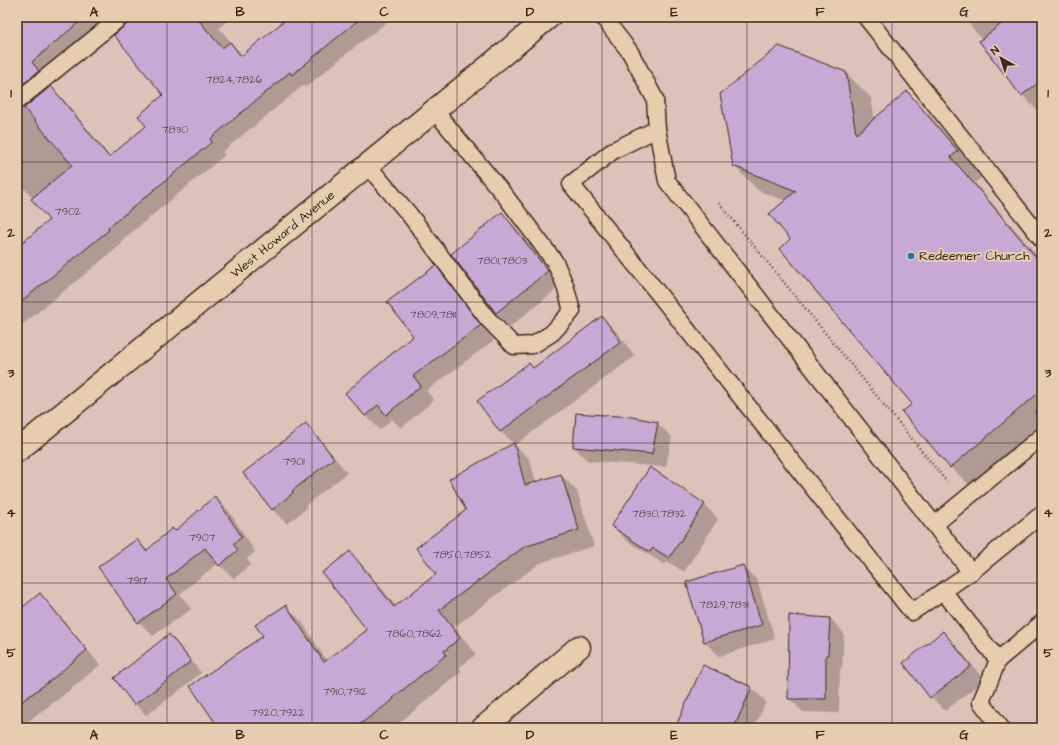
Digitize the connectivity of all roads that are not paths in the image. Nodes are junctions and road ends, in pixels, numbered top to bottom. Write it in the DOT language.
graph roads {
  1 [pos="121,17"];
  2 [pos="549,17"];
  3 [pos="603,17"];
  4 [pos="866,17"];
  5 [pos="17,101"];
  6 [pos="435,110"];
  7 [pos="657,129"];
  8 [pos="367,165"];
  9 [pos="1042,239"];
  10 [pos="1042,436"];
  11 [pos="17,451"];
  12 [pos="1042,514"];
  13 [pos="935,524"];
  14 [pos="971,572"];
  15 [pos="943,591"];
  16 [pos="1042,623"];
  17 [pos="579,647"];
  18 [pos="998,660"];
  19 [pos="483,728"];
  20 [pos="1001,728"];
  1 -- 5 [label="lane"];
  2 -- 6 [label="street, West Howard Avenue"];
  3 -- 7 [label="lane"];
  4 -- 9 [label="lane"];
  6 -- 8 [label="street, West Howard Avenue"];
  6 -- 8 [label="lane"];
  7 -- 13 [label="lane"];
  7 -- 15 [label="lane"];
  8 -- 11 [label="street, West Howard Avenue"];
  10 -- 13 [label="lane"];
  12 -- 14 [label="lane"];
  13 -- 14 [label="lane"];
  14 -- 15 [label="lane"];
  15 -- 18 [label="lane"];
  16 -- 18 [label="lane"];
  17 -- 19 [label="street"];
  18 -- 20 [label="lane"];
}
